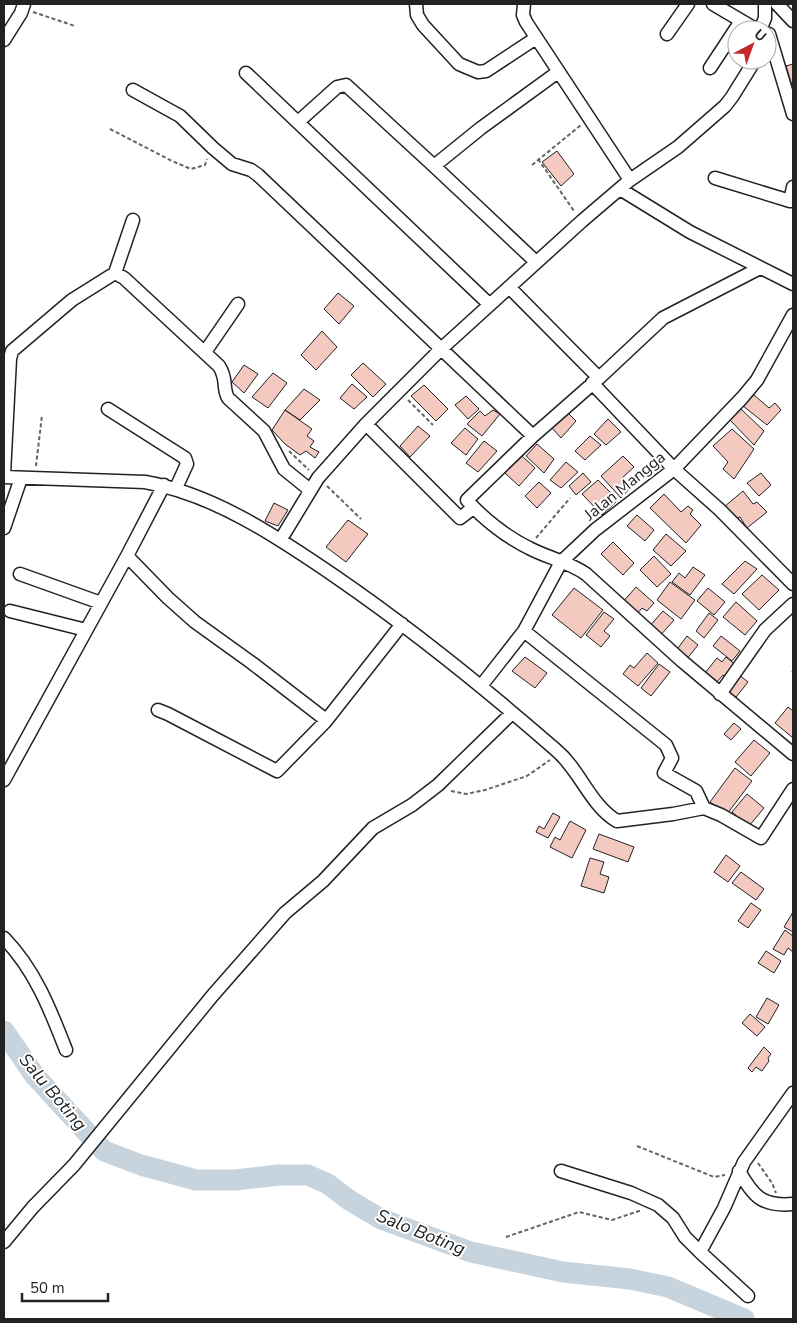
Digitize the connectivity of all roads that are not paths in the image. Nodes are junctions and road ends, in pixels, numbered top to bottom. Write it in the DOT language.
graph roads {
  1 [pos="416,4"];
  2 [pos="524,4"];
  3 [pos="688,4"];
  4 [pos="712,4"];
  5 [pos="765,4"];
  6 [pos="778,4"];
  7 [pos="24,6"];
  8 [pos="739,20"];
  9 [pos="765,20"];
  10 [pos="793,21"];
  11 [pos="668,34"];
  12 [pos="536,38"];
  13 [pos="4,40"];
  14 [pos="727,42"];
  15 [pos="710,68"];
  16 [pos="777,69"];
  17 [pos="748,70"];
  18 [pos="246,72"];
  19 [pos="558,72"];
  20 [pos="133,90"];
  21 [pos="793,114"];
  22 [pos="298,122"];
  23 [pos="434,166"];
  24 [pos="715,178"];
  25 [pos="630,180"];
  26 [pos="793,187"];
  27 [pos="620,189"];
  28 [pos="792,201"];
  29 [pos="133,220"];
  30 [pos="536,262"];
  31 [pos="760,268"];
  32 [pos="114,273"];
  33 [pos="793,284"];
  34 [pos="509,286"];
  35 [pos="238,304"];
  36 [pos="488,304"];
  37 [pos="792,321"];
  38 [pos="441,349"];
  39 [pos="205,352"];
  40 [pos="595,381"];
  41 [pos="108,409"];
  42 [pos="366,424"];
  43 [pos="533,436"];
  44 [pos="674,469"];
  45 [pos="4,476"];
  46 [pos="21,478"];
  47 [pos="170,487"];
  48 [pos="310,490"];
  49 [pos="473,508"];
  50 [pos="4,528"];
  51 [pos="281,539"];
  52 [pos="127,556"];
  53 [pos="561,562"];
  54 [pos="20,574"];
  55 [pos="793,584"];
  56 [pos="101,603"];
  57 [pos="793,604"];
  58 [pos="10,611"];
  59 [pos="402,624"];
  60 [pos="86,630"];
  61 [pos="524,631"];
  62 [pos="481,686"];
  63 [pos="720,694"];
  64 [pos="158,710"];
  65 [pos="512,713"];
  66 [pos="326,720"];
  67 [pos="793,754"];
  68 [pos="4,780"];
  69 [pos="793,789"];
  70 [pos="704,808"];
  71 [pos="4,938"];
  72 [pos="66,1050"];
  73 [pos="793,1093"];
  74 [pos="561,1171"];
  75 [pos="739,1171"];
  76 [pos="789,1205"];
  77 [pos="4,1242"];
  78 [pos="700,1252"];
  79 [pos="748,1296"];
  1 -- 12 [label="street"];
  2 -- 12 [label="street"];
  3 -- 11 [label="street"];
  4 -- 8 [label="street"];
  5 -- 9 [label="street"];
  6 -- 10 [label="street"];
  7 -- 13 [label="street"];
  12 -- 19 [label="street"];
  14 -- 15 [label="street"];
  16 -- 21 [label="street"];
  17 -- 25 [label="street"];
  18 -- 22 [label="street"];
  19 -- 23 [label="street"];
  19 -- 25 [label="street"];
  20 -- 38 [label="street"];
  22 -- 23 [label="street"];
  22 -- 36 [label="street"];
  23 -- 30 [label="street"];
  24 -- 28 [label="street"];
  25 -- 27 [label="street"];
  26 -- 28 [label="street"];
  27 -- 30 [label="street"];
  27 -- 31 [label="street"];
  29 -- 32 [label="street"];
  30 -- 34 [label="street"];
  31 -- 33 [label="street"];
  31 -- 40 [label="street"];
  32 -- 39 [label="street"];
  32 -- 45 [label="street"];
  34 -- 36 [label="street"];
  34 -- 40 [label="street"];
  35 -- 39 [label="street"];
  36 -- 38 [label="street"];
  37 -- 44 [label="street, Jalan Mangga"];
  38 -- 42 [label="street"];
  38 -- 43 [label="street"];
  39 -- 48 [label="street"];
  40 -- 43 [label="street"];
  40 -- 44 [label="street"];
  41 -- 47 [label="street"];
  42 -- 48 [label="street"];
  42 -- 49 [label="street"];
  43 -- 49 [label="street"];
  44 -- 53 [label="street, Jalan Mangga"];
  44 -- 55 [label="street"];
  45 -- 46 [label="street"];
  46 -- 47 [label="street"];
  46 -- 50 [label="street"];
  47 -- 51 [label="street"];
  47 -- 52 [label="street"];
  48 -- 51 [label="street"];
  49 -- 53 [label="street"];
  51 -- 59 [label="street"];
  52 -- 56 [label="street"];
  52 -- 66 [label="street"];
  53 -- 61 [label="street, Jalan Mangga"];
  53 -- 63 [label="street"];
  54 -- 56 [label="street"];
  56 -- 60 [label="street"];
  57 -- 63 [label="street"];
  58 -- 60 [label="street"];
  59 -- 62 [label="street"];
  59 -- 66 [label="street"];
  60 -- 68 [label="street"];
  61 -- 62 [label="street, Jalan Mangga"];
  61 -- 70 [label="street"];
  62 -- 65 [label="street"];
  63 -- 67 [label="street"];
  64 -- 66 [label="street"];
  65 -- 70 [label="street"];
  65 -- 77 [label="street"];
  69 -- 70 [label="street"];
  71 -- 72 [label="street"];
  73 -- 75 [label="street"];
  74 -- 78 [label="street"];
  75 -- 76 [label="street"];
  75 -- 78 [label="street"];
  78 -- 79 [label="street"];
}
